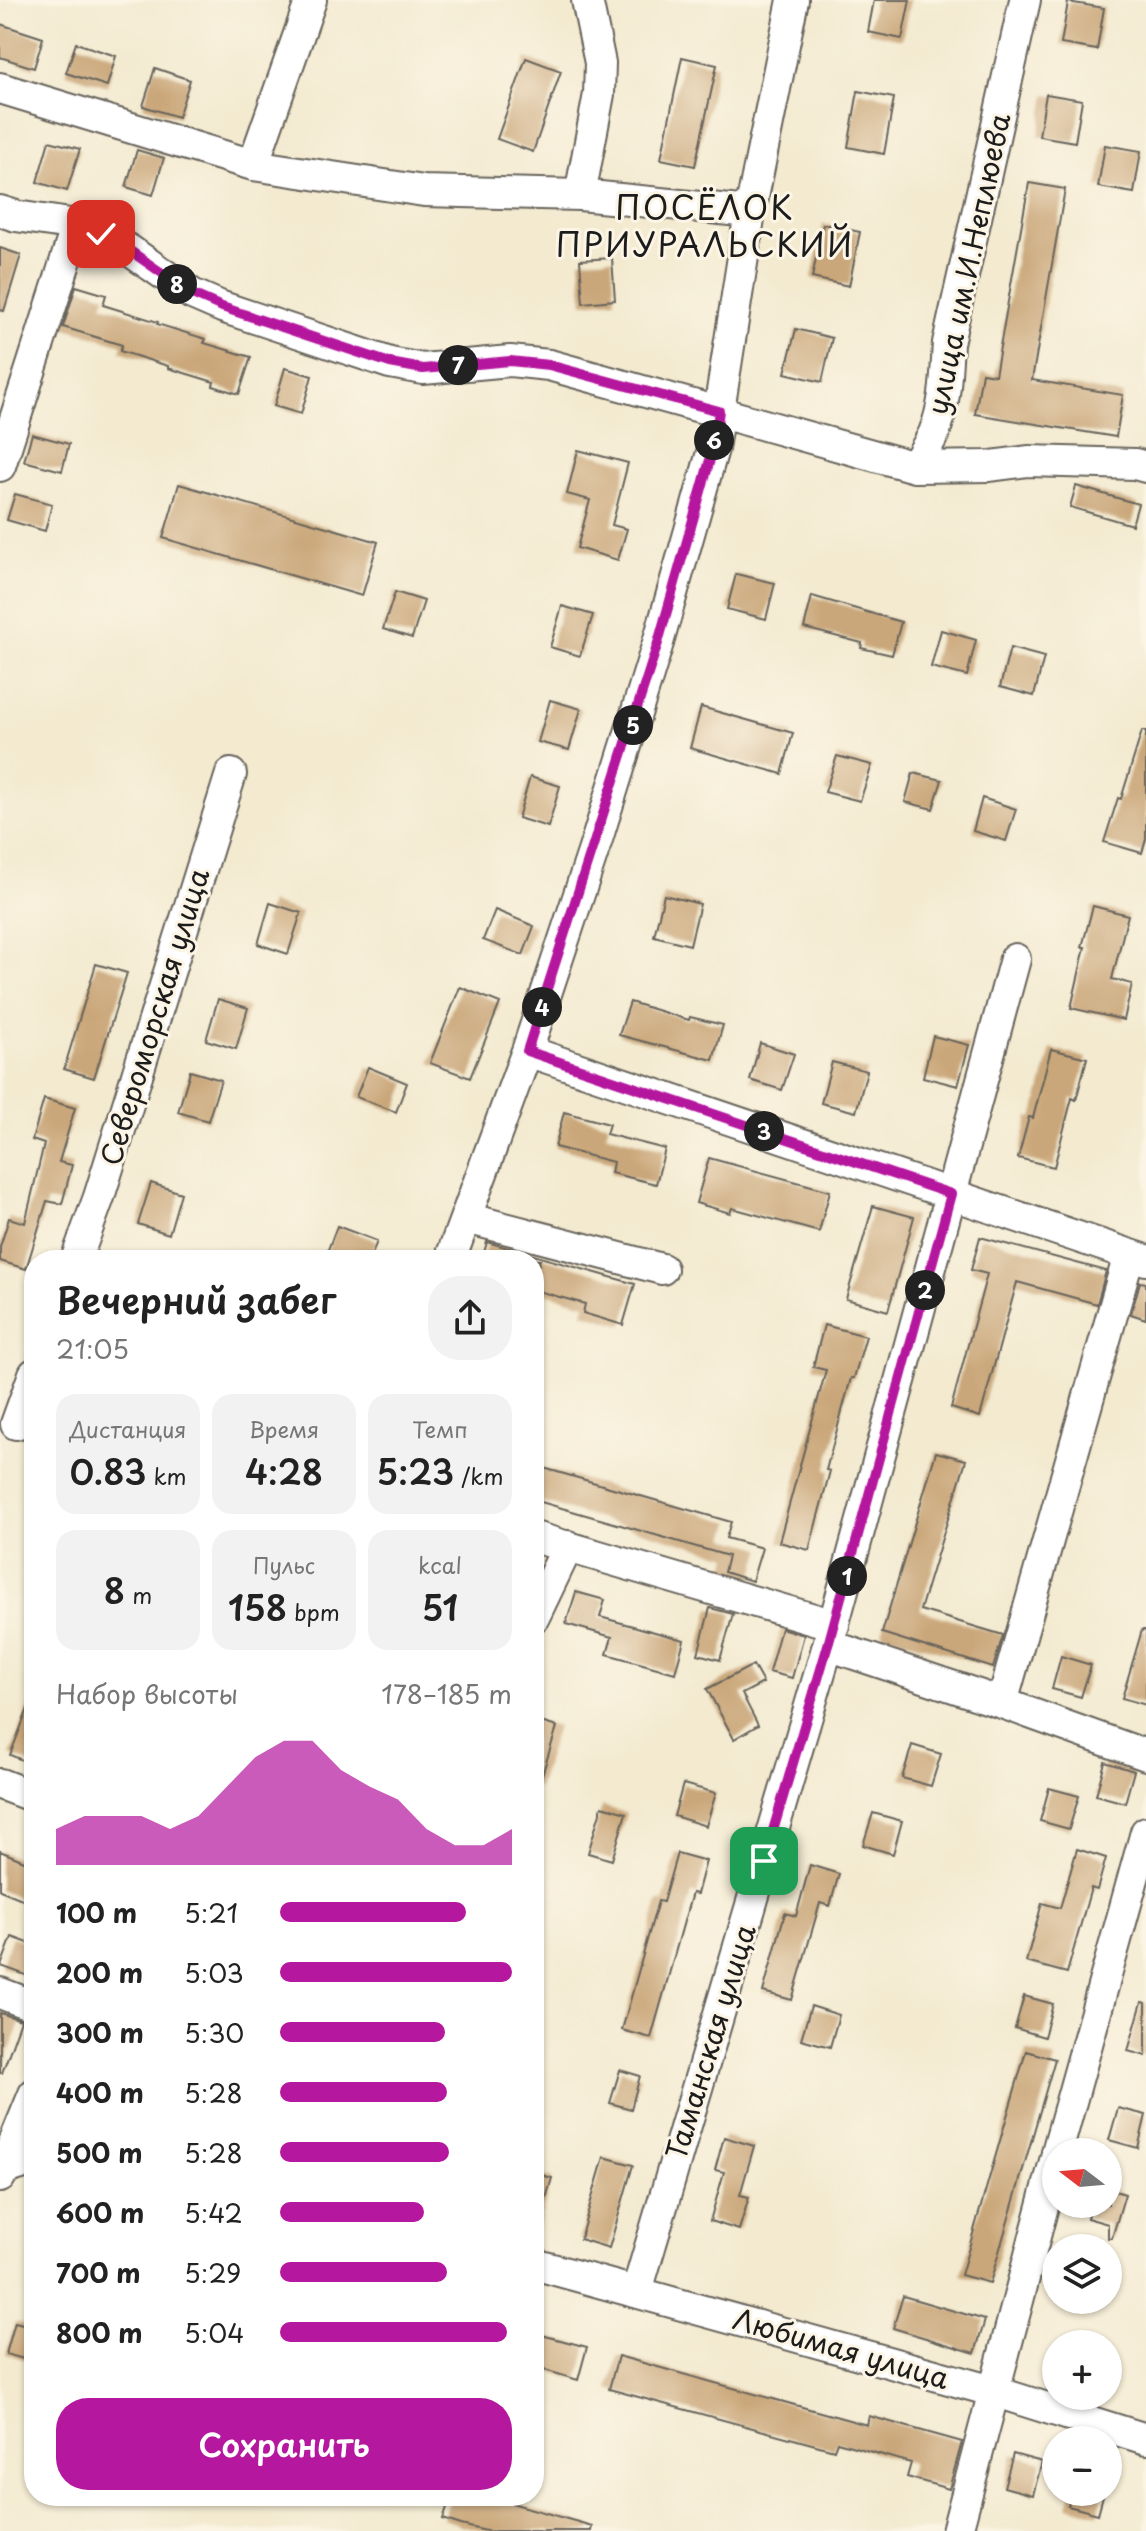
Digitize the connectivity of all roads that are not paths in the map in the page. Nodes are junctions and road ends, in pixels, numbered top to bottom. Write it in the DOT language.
graph roads {
  1 [pos="311,0"];
  2 [pos="587,0"];
  3 [pos="793,0"];
  4 [pos="1025,0"];
  5 [pos="0,88"];
  6 [pos="253,165"];
  7 [pos="580,195"];
  8 [pos="0,211"];
  9 [pos="750,212"];
  10 [pos="77,225"];
  11 [pos="719,411"];
  12 [pos="0,466"];
  13 [pos="915,467"];
  14 [pos="1146,467"];
  15 [pos="231,774"];
  16 [pos="1015,959"];
  17 [pos="527,1051"];
  18 [pos="951,1194"];
  19 [pos="466,1218"];
  20 [pos="80,1250"];
  21 [pos="454,1250"];
  22 [pos="1137,1258"];
  23 [pos="662,1269"];
  24 [pos="24,1403"];
  25 [pos="17,1423"];
  26 [pos="544,1540"];
  27 [pos="568,1546"];
  28 [pos="544,1596"];
  29 [pos="831,1635"];
  30 [pos="1002,1703"];
  31 [pos="1146,1755"];
  32 [pos="0,1784"];
  33 [pos="24,1793"];
  34 [pos="1146,1832"];
  35 [pos="0,1993"];
  36 [pos="24,2002"];
  37 [pos="24,2118"];
  38 [pos="1061,2138"];
  39 [pos="24,2164"];
  40 [pos="1,2173"];
  41 [pos="1042,2213"];
  42 [pos="544,2267"];
  43 [pos="637,2291"];
  44 [pos="996,2392"];
  45 [pos="1146,2439"];
  46 [pos="957,2531"];
  1 -- 6 [label="street"];
  2 -- 7 [label="street"];
  3 -- 9 [label="street"];
  4 -- 13 [label="street, улица им.И.Неплюева"];
  5 -- 6 [label="street"];
  6 -- 7 [label="street"];
  7 -- 9 [label="street"];
  8 -- 10 [label="street"];
  9 -- 11 [label="street"];
  10 -- 11 [label="street"];
  10 -- 12 [label="street"];
  11 -- 13 [label="street"];
  11 -- 17 [label="street"];
  13 -- 14 [label="street"];
  15 -- 20 [label="street, Североморская улица"];
  16 -- 18 [label="street, Таманская улица"];
  17 -- 18 [label="street"];
  17 -- 19 [label="street"];
  18 -- 22 [label="street"];
  18 -- 29 [label="street, Таманская улица"];
  19 -- 21 [label="street"];
  19 -- 23 [label="street"];
  22 -- 30 [label="street"];
  24 -- 25 [label="street"];
  26 -- 27 [label="street"];
  27 -- 28 [label="street"];
  27 -- 29 [label="street"];
  29 -- 30 [label="street"];
  29 -- 43 [label="street, Таманская улица"];
  30 -- 31 [label="street"];
  32 -- 33 [label="street"];
  34 -- 38 [label="street"];
  35 -- 36 [label="street"];
  37 -- 40 [label="street"];
  39 -- 40 [label="street"];
  41 -- 44 [label="street"];
  42 -- 43 [label="street, Любимая улица"];
  43 -- 44 [label="street, Любимая улица"];
  44 -- 45 [label="street, Любимая улица"];
  44 -- 46 [label="street"];
}
